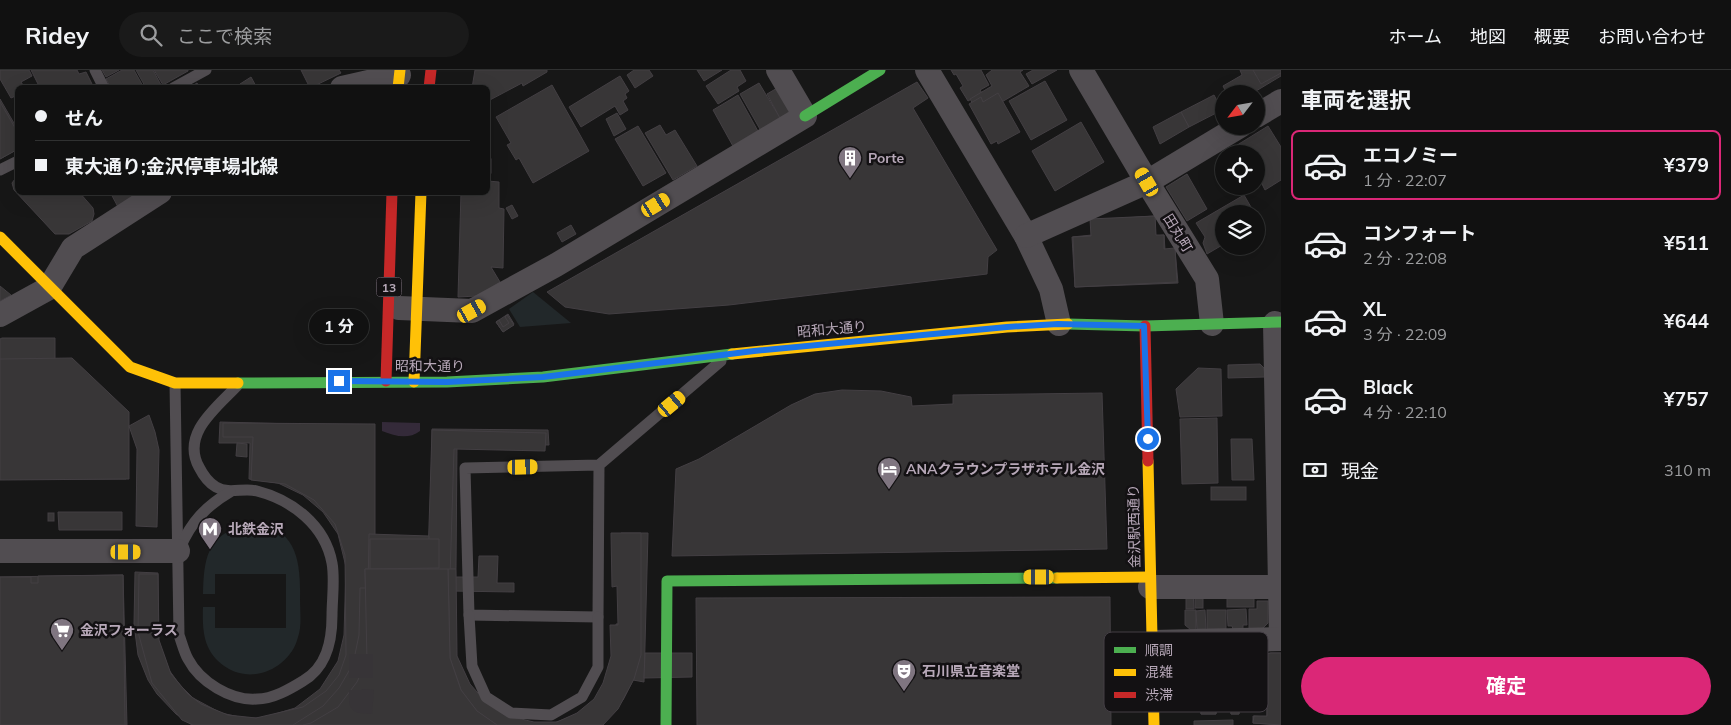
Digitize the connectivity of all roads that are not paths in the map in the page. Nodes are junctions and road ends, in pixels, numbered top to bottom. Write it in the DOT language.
graph roads {
  1 [pos="95,70"];
  2 [pos="206,70"];
  3 [pos="430,70"];
  4 [pos="778,70"];
  5 [pos="880,70"];
  6 [pos="927,70"];
  7 [pos="1081,70"];
  8 [pos="399,78"];
  9 [pos="102,85"];
  10 [pos="178,85"];
  11 [pos="359,85"];
  12 [pos="429,85"];
  13 [pos="1281,101"];
  14 [pos="1265,111"];
  15 [pos="805,116"];
  16 [pos="1225,135"];
  17 [pos="15,162"];
  18 [pos="0,170"];
  19 [pos="1147,182"];
  20 [pos="155,195"];
  21 [pos="392,195"];
  22 [pos="421,195"];
  23 [pos="1026,236"];
  24 [pos="0,237"];
  25 [pos="49,288"];
  26 [pos="389,307"];
  27 [pos="417,309"];
  28 [pos="0,315"];
  29 [pos="1278,322"];
  30 [pos="1058,324"];
  31 [pos="1212,324"];
  32 [pos="1144,326"];
  33 [pos="730,354"];
  34 [pos="386,381"];
  35 [pos="240,382"];
  36 [pos="414,382"];
  37 [pos="175,383"];
  38 [pos="599,465"];
  39 [pos="230,492"];
  40 [pos="0,551"];
  41 [pos="178,552"];
  42 [pos="1150,582"];
  43 [pos="1280,587"];
  44 [pos="469,615"];
  45 [pos="598,617"];
  46 [pos="1152,632"];
  47 [pos="1268,639"];
  48 [pos="1281,639"];
  49 [pos="1154,712"];
  50 [pos="666,725"];
  51 [pos="1154,725"];
  1 -- 9 [label="lane"];
  2 -- 10 [label="lane"];
  3 -- 12 [label="main road"];
  4 -- 15 [label="street"];
  5 -- 15 [label="main road"];
  6 -- 23 [label="street"];
  7 -- 19 [label="street, 田丸町"];
  8 -- 11 [label="street"];
  13 -- 14 [label="street"];
  15 -- 27 [label="street"];
  16 -- 19 [label="street"];
  17 -- 18 [label="lane"];
  19 -- 23 [label="street"];
  19 -- 31 [label="street, 田丸町"];
  20 -- 25 [label="street"];
  21 -- 26 [label="main road, 13"];
  22 -- 27 [label="main road, 13"];
  23 -- 30 [label="street"];
  24 -- 25 [label="main road"];
  25 -- 28 [label="street"];
  25 -- 37 [label="main road"];
  26 -- 27 [label="street"];
  26 -- 34 [label="main road, 13"];
  27 -- 36 [label="main road, 13"];
  29 -- 31 [label="main road, 昭和大通り"];
  29 -- 43 [label="street"];
  30 -- 32 [label="main road, 昭和大通り"];
  30 -- 33 [label="main road, 昭和大通り"];
  31 -- 32 [label="main road, 昭和大通り"];
  32 -- 42 [label="main road, 金沢駅西通り"];
  33 -- 36 [label="main road, 昭和大通り"];
  33 -- 38 [label="lane"];
  34 -- 35 [label="main road, 昭和大通り"];
  34 -- 36 [label="main road, 昭和大通り"];
  35 -- 37 [label="main road, 昭和大通り"];
  35 -- 39 [label="lane"];
  37 -- 41 [label="lane"];
  38 -- 44 [label="lane"];
  38 -- 45 [label="lane"];
  39 -- 41 [label="lane"];
  39 -- 41 [label="lane"];
  40 -- 41 [label="street"];
  42 -- 43 [label="street"];
  42 -- 46 [label="main road, 金沢駅西通り"];
  42 -- 50 [label="main road"];
  43 -- 48 [label="street"];
  44 -- 45 [label="lane"];
  44 -- 45 [label="lane"];
  47 -- 48 [label="street"];
  49 -- 51 [label="main road, 金沢駅西通り"];
}
